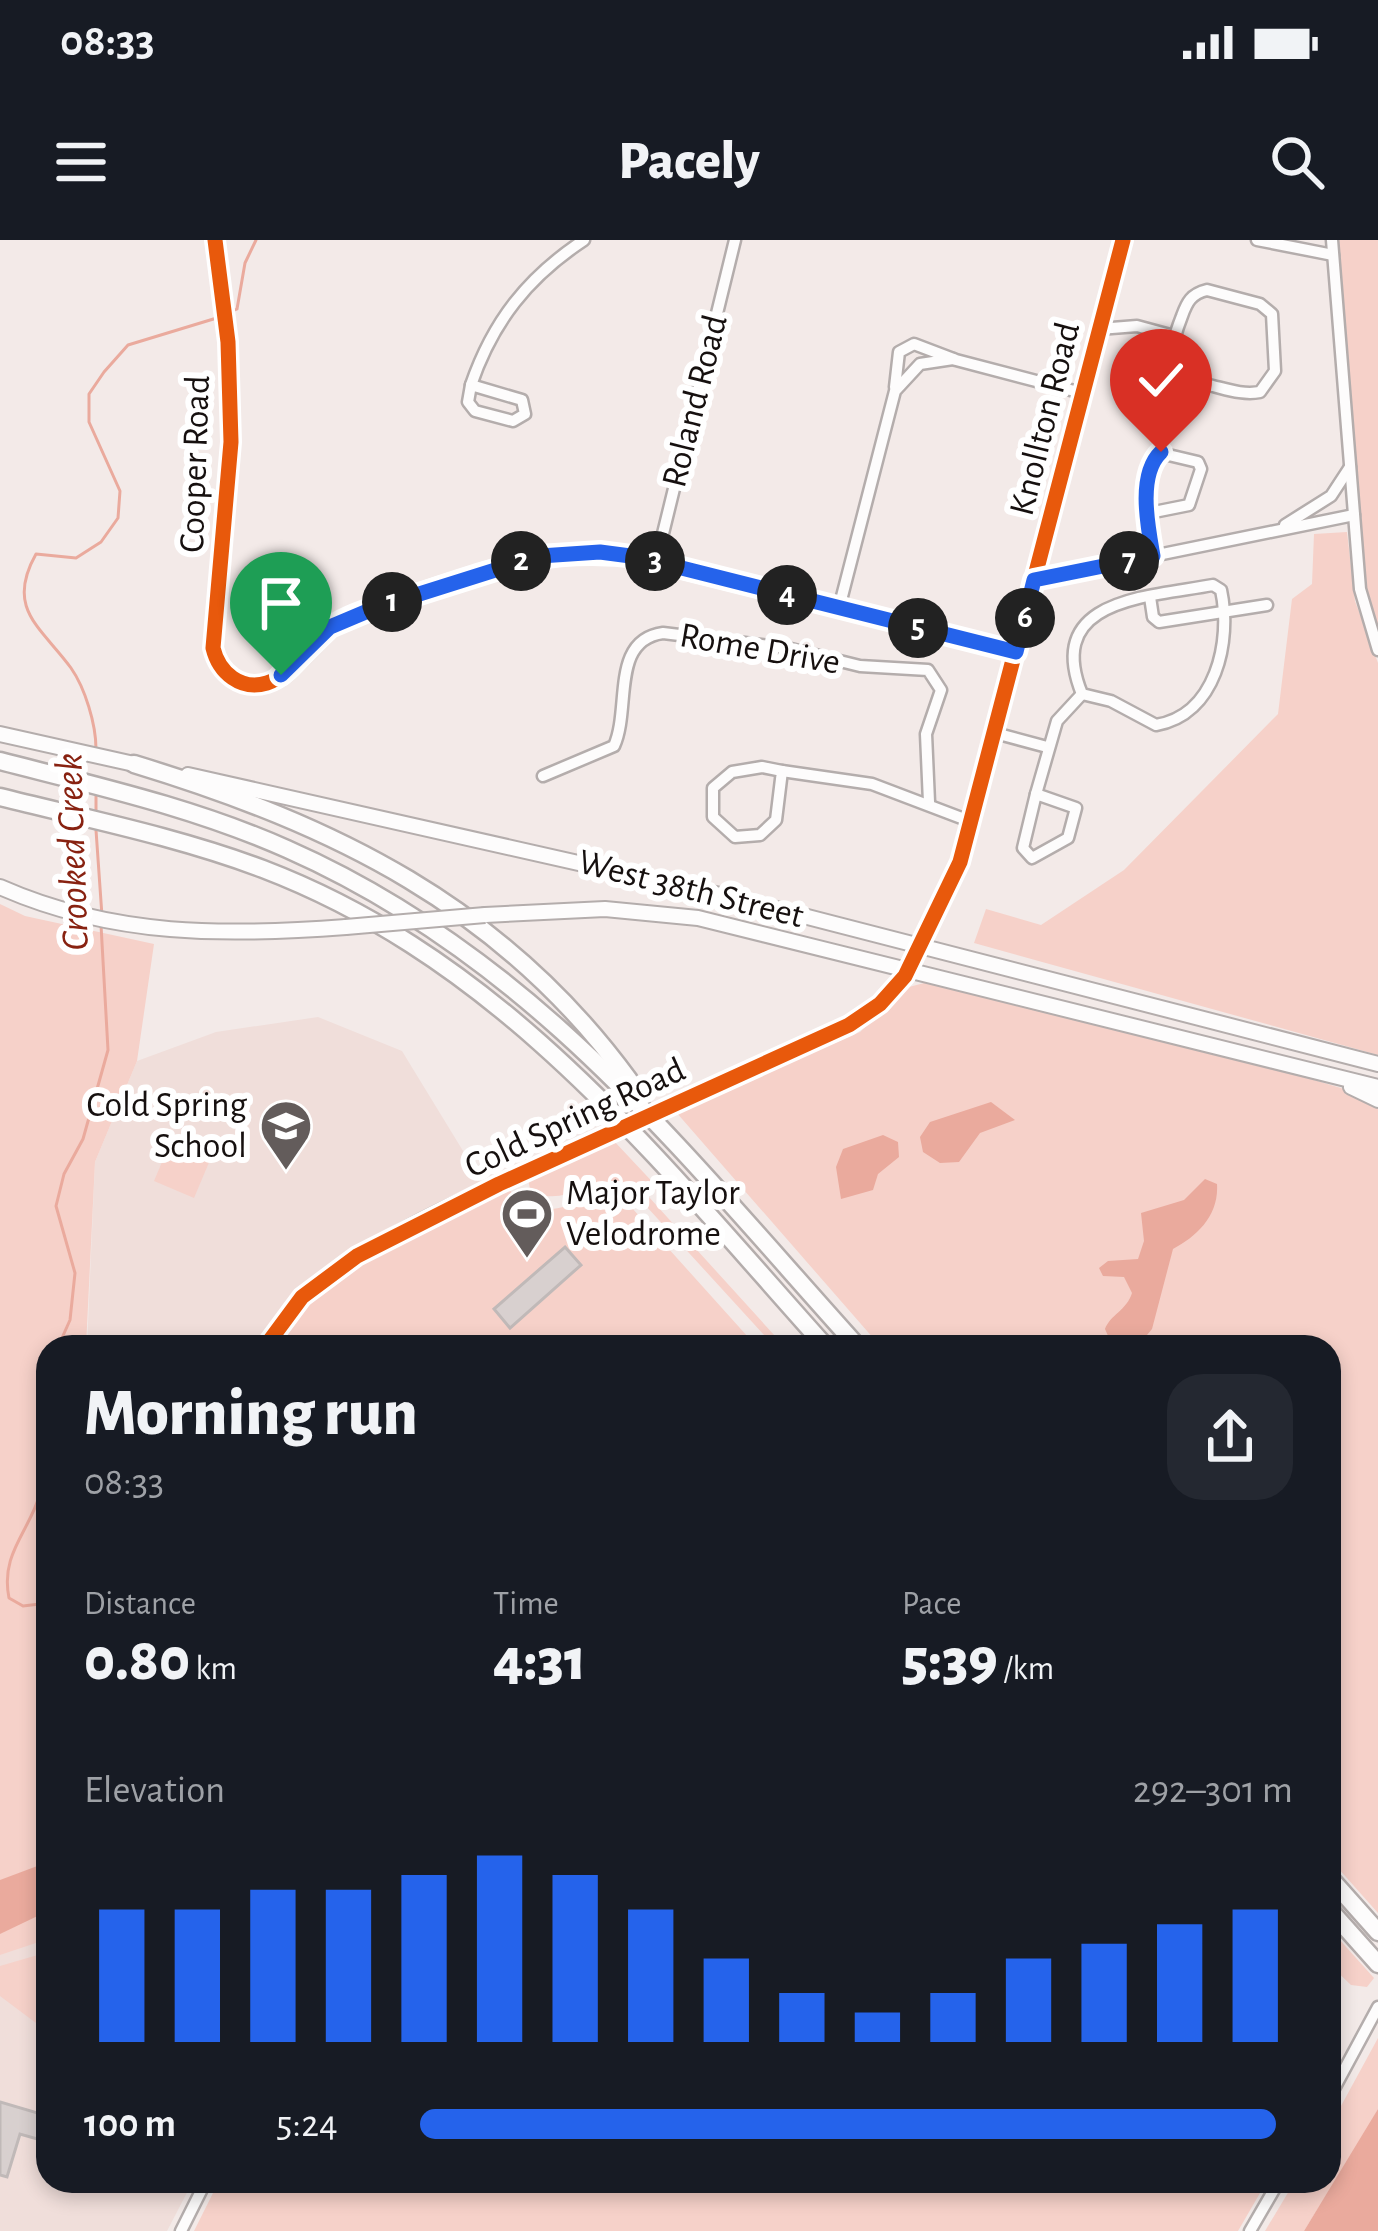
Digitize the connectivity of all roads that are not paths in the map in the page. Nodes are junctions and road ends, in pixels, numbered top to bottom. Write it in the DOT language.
graph roads {
  1 [pos="215,240"];
  2 [pos="584,240"];
  3 [pos="735,240"];
  4 [pos="1123,240"];
  5 [pos="1257,240"];
  6 [pos="1332,240"];
  7 [pos="1333,255"];
  8 [pos="1099,329"];
  9 [pos="1174,335"];
  10 [pos="925,354"];
  11 [pos="471,385"];
  12 [pos="895,391"];
  13 [pos="1082,392"];
  14 [pos="1350,467"];
  15 [pos="1354,515"];
  16 [pos="1149,516"];
  17 [pos="1265,533"];
  18 [pos="1156,556"];
  19 [pos="656,562"];
  20 [pos="1034,580"];
  21 [pos="1150,597"];
  22 [pos="1267,605"];
  23 [pos="839,608"];
  24 [pos="1226,610"];
  25 [pos="1378,650"];
  26 [pos="1016,652"];
  27 [pos="1082,694"];
  28 [pos="0,734"];
  29 [pos="995,734"];
  30 [pos="1047,747"];
  31 [pos="0,761"];
  32 [pos="134,764"];
  33 [pos="782,771"];
  34 [pos="542,776"];
  35 [pos="1036,794"];
  36 [pos="0,797"];
  37 [pos="929,802"];
  38 [pos="972,822"];
  39 [pos="0,887"];
  40 [pos="916,957"];
  41 [pos="1378,1064"];
  42 [pos="1295,1067"];
  43 [pos="1378,1087"];
  44 [pos="1378,1100"];
  45 [pos="667,1133"];
  46 [pos="273,1335"];
  47 [pos="815,1335"];
  48 [pos="847,1335"];
  49 [pos="1341,1890"];
  50 [pos="1341,1923"];
  51 [pos="1377,1930"];
  52 [pos="1378,1964"];
  53 [pos="1378,2007"];
  54 [pos="1341,2076"];
  55 [pos="200,2193"];
  56 [pos="1272,2193"];
  57 [pos="182,2231"];
  58 [pos="1250,2231"];
  1 -- 19 [label="street, Cooper Road"];
  2 -- 11 [label="street"];
  3 -- 19 [label="street, Roland Road"];
  4 -- 8 [label="street, Knollton Road"];
  5 -- 7 [label="street"];
  6 -- 7 [label="street"];
  7 -- 14 [label="street"];
  8 -- 9 [label="street"];
  8 -- 13 [label="street, Knollton Road"];
  9 -- 9 [label="street"];
  10 -- 12 [label="street"];
  10 -- 12 [label="street"];
  10 -- 13 [label="street"];
  11 -- 11 [label="street"];
  12 -- 23 [label="street"];
  13 -- 20 [label="street, Knollton Road"];
  14 -- 15 [label="street"];
  14 -- 17 [label="street"];
  15 -- 17 [label="street"];
  15 -- 25 [label="street"];
  16 -- 16 [label="street"];
  16 -- 18 [label="street"];
  17 -- 18 [label="street"];
  18 -- 20 [label="street"];
  19 -- 23 [label="street"];
  20 -- 26 [label="street, Knollton Road"];
  21 -- 24 [label="street"];
  21 -- 24 [label="street"];
  21 -- 27 [label="street"];
  22 -- 24 [label="street"];
  23 -- 26 [label="street"];
  24 -- 27 [label="street"];
  26 -- 29 [label="street, Knollton Road"];
  27 -- 30 [label="street"];
  28 -- 32 [label="main road, West 38th Street"];
  29 -- 30 [label="street"];
  29 -- 38 [label="street, Knollton Road"];
  30 -- 35 [label="street"];
  31 -- 45 [label="highway"];
  32 -- 40 [label="main road, West 38th Street"];
  32 -- 45 [label="highway"];
  33 -- 33 [label="street"];
  33 -- 37 [label="street"];
  34 -- 37 [label="street, Rome Drive"];
  35 -- 35 [label="street"];
  36 -- 47 [label="highway"];
  37 -- 38 [label="street"];
  38 -- 40 [label="street, Knollton Road"];
  39 -- 40 [label="main road, West 38th Street, bridge"];
  40 -- 41 [label="main road, West 38th Street"];
  40 -- 42 [label="main road, West 38th Street"];
  40 -- 46 [label="street, Cold Spring Road, bridge"];
  42 -- 43 [label="main road, West 38th Street"];
  42 -- 44 [label="main road"];
  45 -- 48 [label="highway"];
  49 -- 51 [label="highway"];
  50 -- 52 [label="highway"];
  53 -- 54 [label="street"];
  55 -- 57 [label="street"];
  56 -- 58 [label="street"];
}
